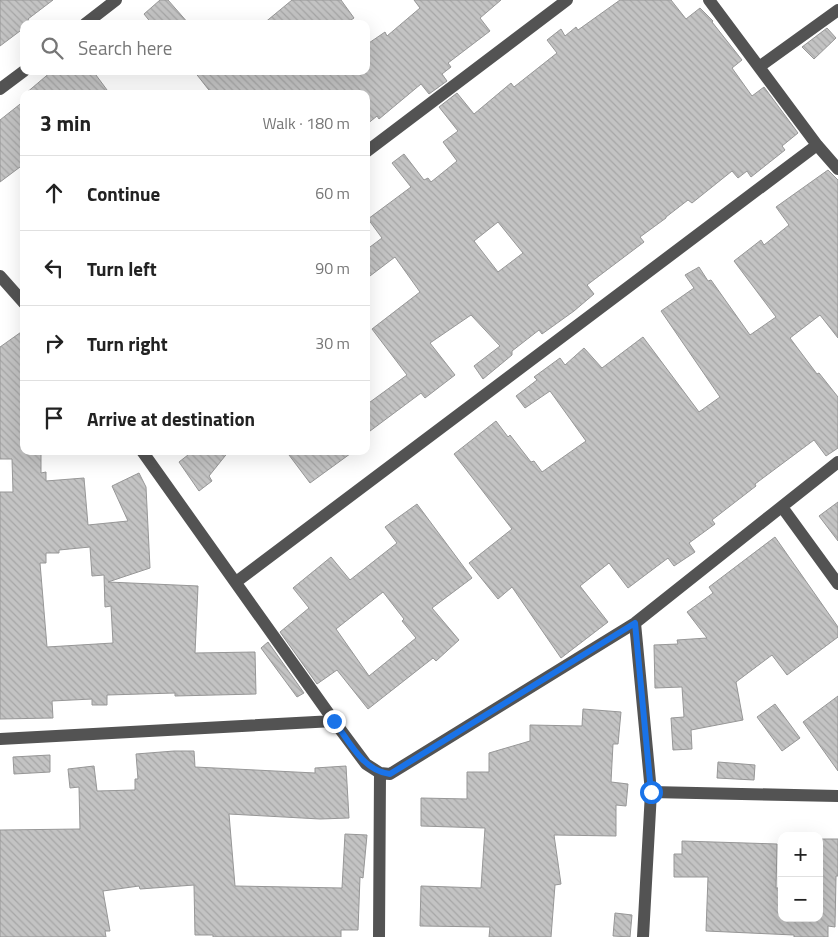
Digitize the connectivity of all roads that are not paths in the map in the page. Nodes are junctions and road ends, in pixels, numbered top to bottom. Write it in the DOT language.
graph roads {
  1 [pos="116,0"];
  2 [pos="567,0"];
  3 [pos="709,0"];
  4 [pos="838,10"];
  5 [pos="90,20"];
  6 [pos="759,67"];
  7 [pos="20,73"];
  8 [pos="0,89"];
  9 [pos="817,145"];
  10 [pos="370,149"];
  11 [pos="838,169"];
  12 [pos="0,277"];
  13 [pos="20,299"];
  14 [pos="145,455"];
  15 [pos="838,462"];
  16 [pos="782,507"];
  17 [pos="236,582"];
  18 [pos="838,584"];
  19 [pos="635,623"];
  20 [pos="334,721"];
  21 [pos="0,739"];
  22 [pos="380,773"];
  23 [pos="651,792"];
  24 [pos="838,796"];
  25 [pos="379,937"];
  26 [pos="643,937"];
  1 -- 5 [label="street"];
  2 -- 10 [label="street"];
  3 -- 6 [label="street"];
  4 -- 6 [label="street"];
  6 -- 9 [label="street"];
  7 -- 8 [label="street"];
  9 -- 11 [label="street"];
  9 -- 17 [label="street"];
  12 -- 13 [label="street"];
  14 -- 17 [label="street"];
  15 -- 16 [label="street"];
  16 -- 18 [label="street"];
  16 -- 19 [label="street"];
  17 -- 20 [label="street"];
  19 -- 22 [label="street"];
  19 -- 23 [label="street"];
  20 -- 21 [label="street"];
  20 -- 22 [label="street"];
  22 -- 25 [label="street"];
  23 -- 24 [label="street"];
  23 -- 26 [label="street"];
}
